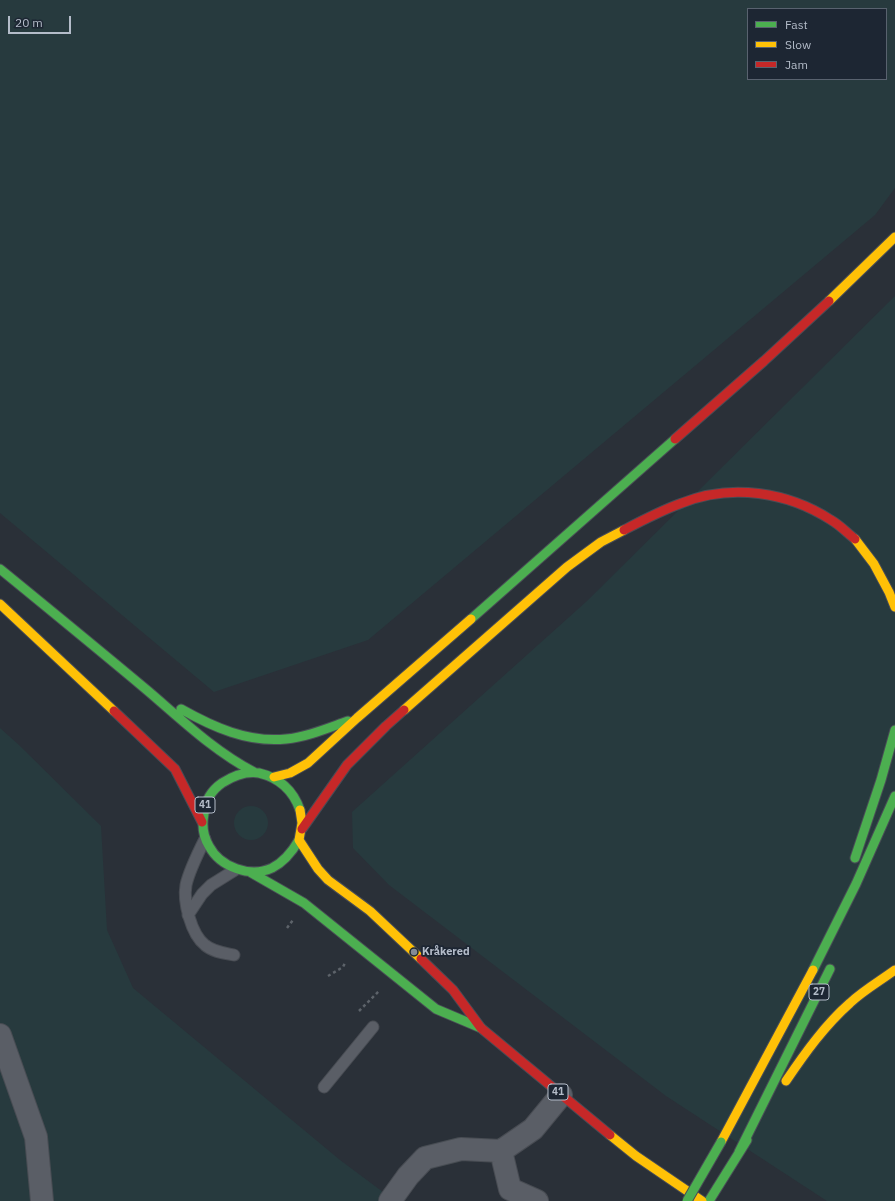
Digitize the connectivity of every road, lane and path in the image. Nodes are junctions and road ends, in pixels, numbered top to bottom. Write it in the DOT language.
graph roads {
  1 [pos="895,237"];
  2 [pos="0,569"];
  3 [pos="0,604"];
  4 [pos="895,607"];
  5 [pos="148,691"];
  6 [pos="357,718"];
  7 [pos="895,730"];
  8 [pos="254,772"];
  9 [pos="274,777"];
  10 [pos="895,796"];
  11 [pos="202,822"];
  12 [pos="302,829"];
  13 [pos="205,839"];
  14 [pos="299,840"];
  15 [pos="851,868"];
  16 [pos="235,870"];
  17 [pos="250,872"];
  18 [pos="846,883"];
  19 [pos="188,915"];
  20 [pos="824,949"];
  21 [pos="234,955"];
  22 [pos="348,960"];
  23 [pos="834,961"];
  24 [pos="895,970"];
  25 [pos="328,976"];
  26 [pos="382,988"];
  27 [pos="359,1011"];
  28 [pos="373,1027"];
  29 [pos="481,1028"];
  30 [pos="0,1035"];
  31 [pos="324,1087"];
  32 [pos="561,1095"];
  33 [pos="501,1151"];
  34 [pos="739,1152"];
  35 [pos="42,1201"];
  36 [pos="390,1201"];
  37 [pos="537,1201"];
  38 [pos="687,1201"];
  39 [pos="702,1201"];
  40 [pos="709,1201"];
  1 -- 6 [label="main road"];
  2 -- 5 [label="main road, 41"];
  3 -- 11 [label="main road, 41"];
  4 -- 12 [label="main road"];
  5 -- 6 [label="main road"];
  5 -- 8 [label="main road, 41"];
  6 -- 9 [label="main road"];
  7 -- 15 [label="main road"];
  8 -- 9 [label="main road, 41"];
  8 -- 11 [label="main road, 41"];
  9 -- 12 [label="main road, 41"];
  10 -- 20 [label="main road, 27"];
  11 -- 13 [label="main road, 41"];
  12 -- 14 [label="main road, 41"];
  13 -- 16 [label="main road, 41"];
  13 -- 19 [label="lane"];
  14 -- 17 [label="main road, 41"];
  14 -- 29 [label="main road, 41"];
  16 -- 17 [label="main road, 41"];
  16 -- 19 [label="lane"];
  17 -- 29 [label="main road, 41"];
  18 -- 20 [label="main road"];
  19 -- 21 [label="lane"];
  20 -- 38 [label="main road, 27, bridge"];
  22 -- 25 [label="path"];
  23 -- 34 [label="main road, 27"];
  24 -- 34 [label="main road"];
  26 -- 27 [label="path"];
  28 -- 31 [label="lane"];
  29 -- 32 [label="main road, 41"];
  30 -- 35 [label="street"];
  32 -- 33 [label="street"];
  32 -- 39 [label="main road, 41"];
  33 -- 36 [label="street"];
  33 -- 37 [label="street"];
  34 -- 40 [label="main road, 27"];
}
